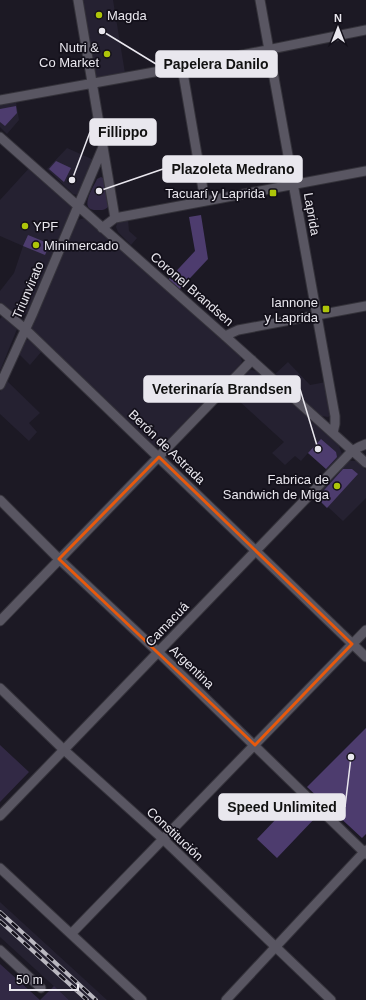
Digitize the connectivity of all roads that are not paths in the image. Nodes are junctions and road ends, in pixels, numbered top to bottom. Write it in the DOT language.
graph roads {
  1 [pos="78,0"];
  2 [pos="260,0"];
  3 [pos="366,30"];
  4 [pos="269,49"];
  5 [pos="182,67"];
  6 [pos="92,82"];
  7 [pos="0,100"];
  8 [pos="0,137"];
  9 [pos="103,147"];
  10 [pos="366,171"];
  11 [pos="293,184"];
  12 [pos="205,201"];
  13 [pos="78,206"];
  14 [pos="115,218"];
  15 [pos="102,228"];
  16 [pos="366,306"];
  17 [pos="0,308"];
  18 [pos="318,315"];
  19 [pos="25,329"];
  20 [pos="225,336"];
  21 [pos="252,360"];
  22 [pos="0,385"];
  23 [pos="332,433"];
  24 [pos="366,444"];
  25 [pos="352,451"];
  26 [pos="159,457"];
  27 [pos="366,463"];
  28 [pos="0,500"];
  29 [pos="255,551"];
  30 [pos="59,559"];
  31 [pos="0,621"];
  32 [pos="366,630"];
  33 [pos="352,644"];
  34 [pos="158,652"];
  35 [pos="366,657"];
  36 [pos="0,688"];
  37 [pos="255,745"];
  38 [pos="63,749"];
  39 [pos="0,816"];
  40 [pos="163,839"];
  41 [pos="365,852"];
  42 [pos="0,868"];
  43 [pos="71,934"];
  44 [pos="276,948"];
  45 [pos="0,950"];
  46 [pos="41,988"];
  47 [pos="142,1000"];
  48 [pos="226,1000"];
  49 [pos="331,1000"];
  1 -- 6 [label="street"];
  2 -- 4 [label="street, Laprida"];
  3 -- 4 [label="street"];
  4 -- 5 [label="street"];
  4 -- 11 [label="street, Laprida"];
  5 -- 6 [label="street"];
  5 -- 12 [label="street"];
  6 -- 7 [label="street"];
  6 -- 9 [label="street"];
  8 -- 13 [label="street, Coronel Brandsen"];
  9 -- 13 [label="street, Triunvirato"];
  9 -- 14 [label="street"];
  10 -- 11 [label="street"];
  11 -- 12 [label="street"];
  11 -- 18 [label="street, Laprida"];
  12 -- 14 [label="street"];
  13 -- 15 [label="street, Coronel Brandsen"];
  13 -- 19 [label="street, Triunvirato"];
  14 -- 15 [label="street"];
  15 -- 20 [label="street, Coronel Brandsen"];
  16 -- 18 [label="street"];
  17 -- 19 [label="street, Berón de Astrada"];
  18 -- 20 [label="street"];
  18 -- 23 [label="street, Laprida"];
  19 -- 22 [label="street, Triunvirato"];
  19 -- 26 [label="street, Berón de Astrada"];
  20 -- 21 [label="street, Coronel Brandsen"];
  21 -- 23 [label="street, Coronel Brandsen"];
  21 -- 26 [label="street"];
  23 -- 25 [label="street, Coronel Brandsen"];
  24 -- 25 [label="street, Camacuá"];
  25 -- 27 [label="street, Coronel Brandsen"];
  25 -- 29 [label="street, Camacuá"];
  26 -- 29 [label="street, Berón de Astrada"];
  26 -- 30 [label="street"];
  28 -- 30 [label="street, Argentina"];
  29 -- 33 [label="street, Berón de Astrada"];
  29 -- 34 [label="street, Camacuá"];
  30 -- 31 [label="street"];
  30 -- 34 [label="street, Argentina"];
  32 -- 33 [label="street"];
  33 -- 35 [label="street, Berón de Astrada"];
  33 -- 37 [label="street"];
  34 -- 37 [label="street, Argentina"];
  34 -- 38 [label="street, Camacuá"];
  36 -- 38 [label="street, Constitución"];
  37 -- 40 [label="street"];
  37 -- 41 [label="street, Argentina"];
  38 -- 39 [label="street, Camacuá"];
  38 -- 40 [label="street, Constitución"];
  40 -- 43 [label="street"];
  40 -- 44 [label="street, Constitución"];
  41 -- 44 [label="street"];
  42 -- 43 [label="street"];
  43 -- 47 [label="street"];
  44 -- 48 [label="street"];
  44 -- 49 [label="street, Constitución"];
  45 -- 46 [label="street"];
}
